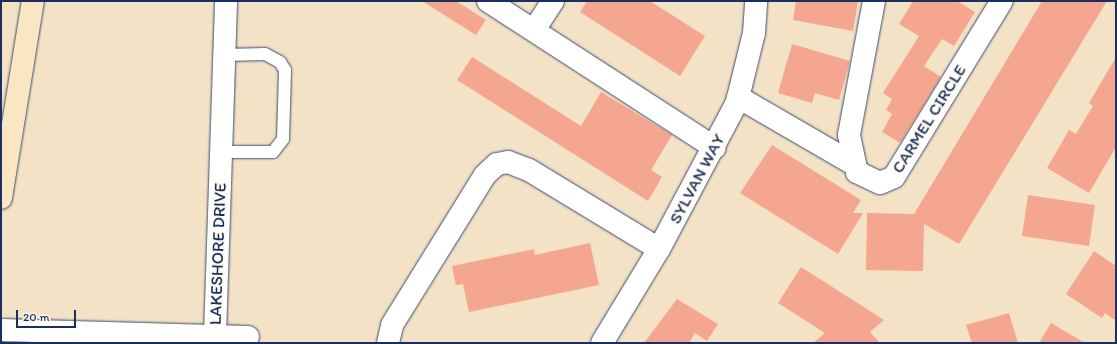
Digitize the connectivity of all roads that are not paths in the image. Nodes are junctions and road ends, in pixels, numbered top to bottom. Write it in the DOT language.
graph roads {
  1 [pos="33,1"];
  2 [pos="226,1"];
  3 [pos="488,1"];
  4 [pos="553,1"];
  5 [pos="756,1"];
  6 [pos="874,1"];
  7 [pos="1002,1"];
  8 [pos="534,30"];
  9 [pos="225,55"];
  10 [pos="738,97"];
  11 [pos="715,148"];
  12 [pos="222,152"];
  13 [pos="852,163"];
  14 [pos="1,198"];
  15 [pos="659,249"];
  16 [pos="1,330"];
  17 [pos="215,335"];
  18 [pos="248,337"];
  19 [pos="147,338"];
  20 [pos="61,339"];
  21 [pos="388,343"];
  22 [pos="602,343"];
  1 -- 14 [label="street"];
  2 -- 9 [label="street, LAKESHORE DRIVE"];
  3 -- 8 [label="street"];
  4 -- 8 [label="street"];
  5 -- 10 [label="street, SYLVAN WAY"];
  6 -- 13 [label="street"];
  7 -- 13 [label="street, CARMEL CIRCLE"];
  8 -- 11 [label="street"];
  9 -- 12 [label="street, LAKESHORE DRIVE"];
  9 -- 12 [label="lane"];
  10 -- 11 [label="street, SYLVAN WAY"];
  10 -- 13 [label="street"];
  11 -- 15 [label="street, SYLVAN WAY"];
  12 -- 17 [label="street, LAKESHORE DRIVE"];
  15 -- 21 [label="street"];
  15 -- 22 [label="street, SYLVAN WAY"];
  16 -- 20 [label="street, LAKESHORE DRIVE"];
  17 -- 18 [label="street"];
  17 -- 19 [label="street, LAKESHORE DRIVE"];
  19 -- 20 [label="street, LAKESHORE DRIVE"];
}
